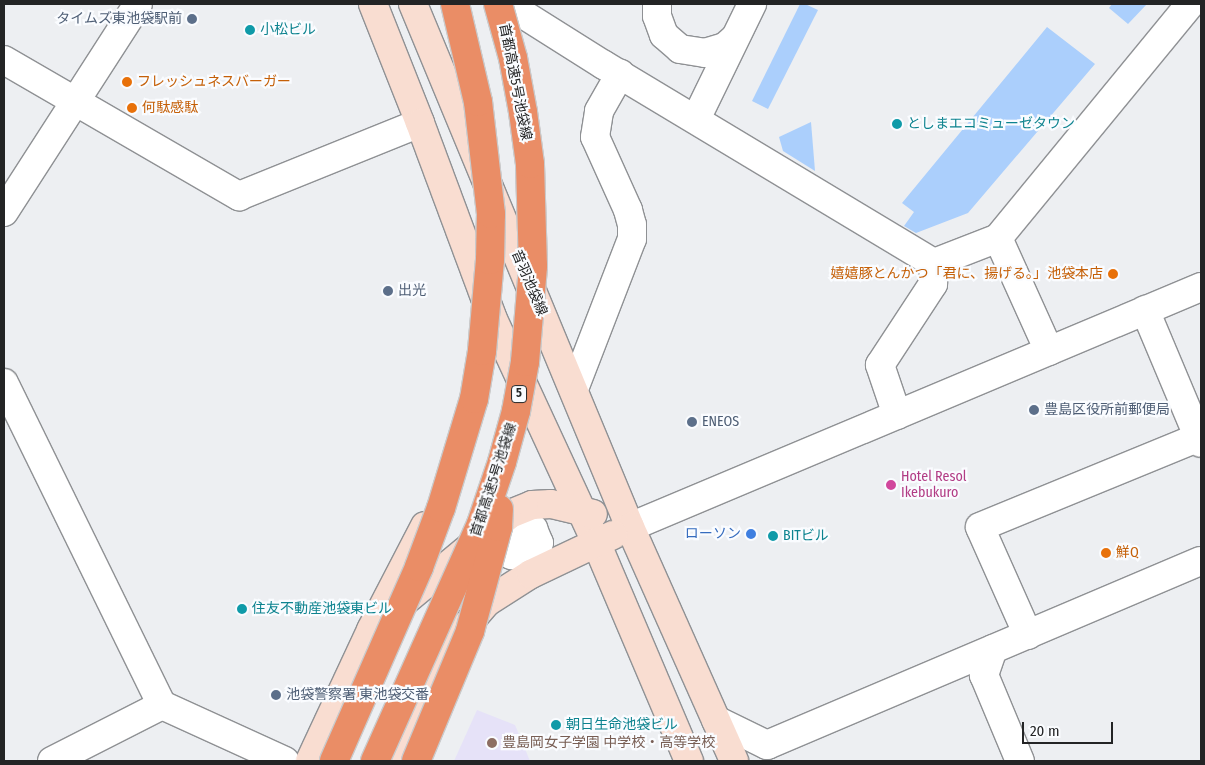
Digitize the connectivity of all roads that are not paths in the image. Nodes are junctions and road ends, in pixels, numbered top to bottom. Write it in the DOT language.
graph roads {
  1 [pos="138,4"];
  2 [pos="373,4"];
  3 [pos="414,4"];
  4 [pos="455,4"];
  5 [pos="498,4"];
  6 [pos="507,4"];
  7 [pos="657,4"];
  8 [pos="752,4"];
  9 [pos="1190,4"];
  10 [pos="528,12"];
  11 [pos="734,39"];
  12 [pos="4,60"];
  13 [pos="620,74"];
  14 [pos="74,102"];
  15 [pos="696,119"];
  16 [pos="420,123"];
  17 [pos="4,212"];
  18 [pos="998,238"];
  19 [pos="934,262"];
  20 [pos="1201,287"];
  21 [pos="1145,310"];
  22 [pos="492,317"];
  23 [pos="1049,351"];
  24 [pos="4,383"];
  25 [pos="574,389"];
  26 [pos="897,415"];
  27 [pos="1200,440"];
  28 [pos="502,462"];
  29 [pos="580,509"];
  30 [pos="630,527"];
  31 [pos="596,542"];
  32 [pos="1201,561"];
  33 [pos="371,630"];
  34 [pos="1028,635"];
  35 [pos="993,649"];
  36 [pos="162,705"];
  37 [pos="716,720"];
  38 [pos="52,761"];
  39 [pos="286,761"];
  40 [pos="310,761"];
  41 [pos="334,761"];
  42 [pos="375,761"];
  43 [pos="398,761"];
  44 [pos="416,761"];
  45 [pos="689,761"];
  46 [pos="734,761"];
  47 [pos="1020,761"];
  1 -- 14 [label="street"];
  2 -- 16 [label="main road"];
  3 -- 25 [label="main road, 音羽池袋線"];
  4 -- 41 [label="highway, bridge"];
  5 -- 28 [label="highway, 首都高速5号池袋線 / 5, bridge"];
  6 -- 10 [label="street"];
  7 -- 11 [label="street"];
  8 -- 11 [label="street"];
  9 -- 18 [label="street"];
  10 -- 13 [label="street"];
  11 -- 15 [label="street"];
  12 -- 14 [label="street"];
  13 -- 15 [label="street"];
  13 -- 25 [label="street"];
  14 -- 16 [label="street"];
  14 -- 17 [label="street"];
  15 -- 19 [label="street"];
  16 -- 22 [label="main road"];
  18 -- 19 [label="street"];
  18 -- 23 [label="street"];
  19 -- 26 [label="street"];
  20 -- 21 [label="street"];
  21 -- 23 [label="street"];
  21 -- 27 [label="street"];
  22 -- 29 [label="main road"];
  22 -- 33 [label="main road"];
  23 -- 26 [label="street"];
  24 -- 36 [label="street"];
  25 -- 30 [label="main road, 音羽池袋線"];
  26 -- 30 [label="street"];
  27 -- 34 [label="street"];
  28 -- 42 [label="highway, 首都高速5号池袋線 / 5, bridge"];
  28 -- 44 [label="highway, bridge"];
  29 -- 30 [label="main road"];
  29 -- 31 [label="main road"];
  29 -- 33 [label="main road"];
  30 -- 31 [label="main road"];
  30 -- 37 [label="main road, 音羽池袋線"];
  31 -- 43 [label="main road"];
  31 -- 45 [label="main road"];
  32 -- 34 [label="street"];
  33 -- 40 [label="main road"];
  34 -- 35 [label="street"];
  35 -- 37 [label="street"];
  35 -- 47 [label="street"];
  36 -- 38 [label="street"];
  36 -- 39 [label="street"];
  37 -- 46 [label="main road, 音羽池袋線"];
}
